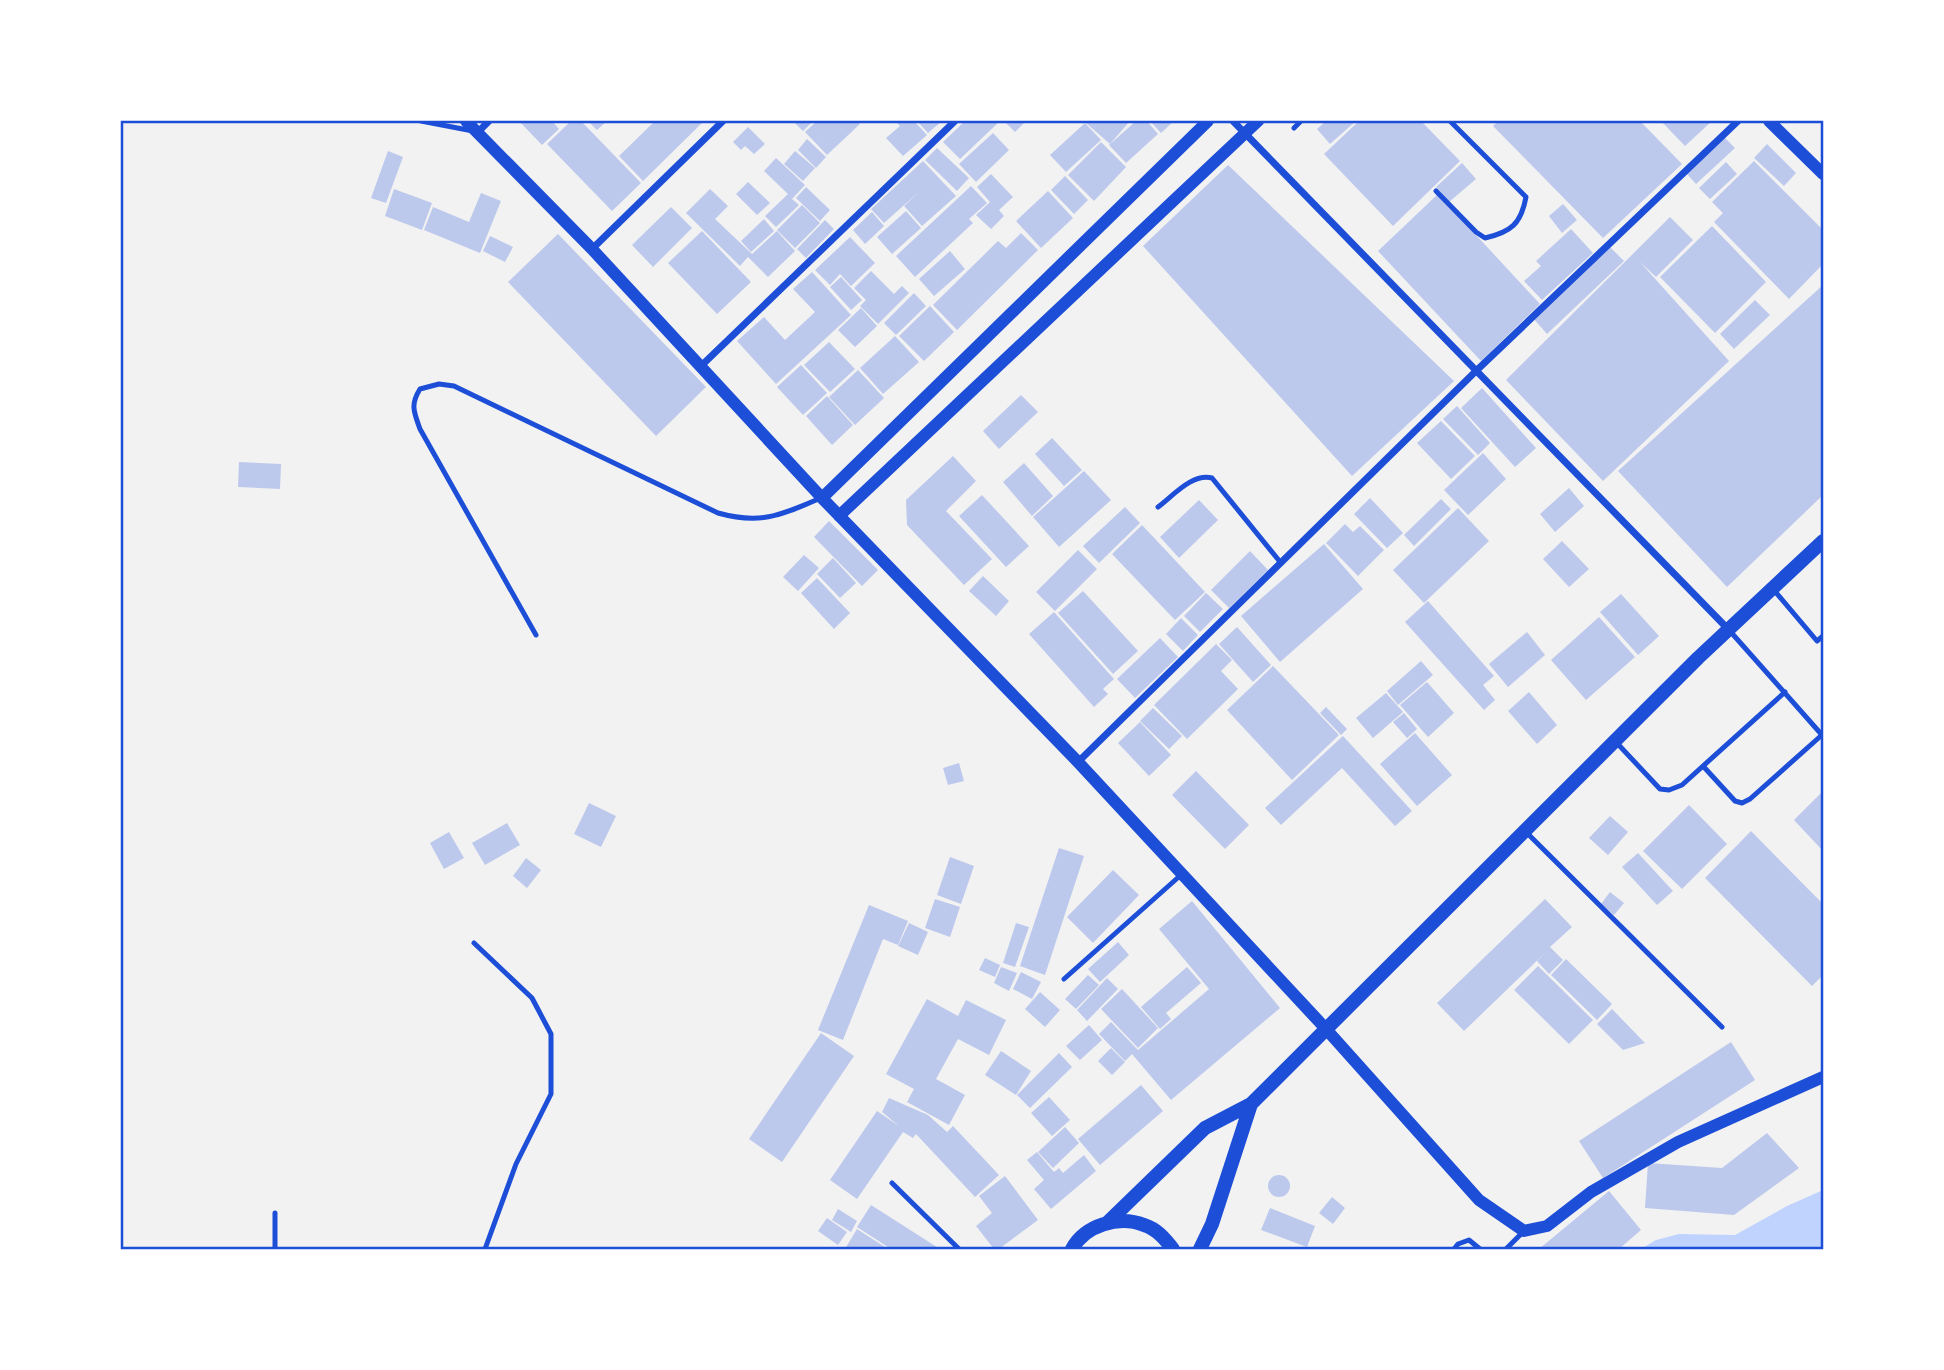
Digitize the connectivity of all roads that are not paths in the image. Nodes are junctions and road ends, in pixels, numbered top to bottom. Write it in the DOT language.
graph roads {
  1 [pos="423,121"];
  2 [pos="466,121"];
  3 [pos="489,121"];
  4 [pos="723,121"];
  5 [pos="954,121"];
  6 [pos="1208,121"];
  7 [pos="1233,121"];
  8 [pos="1258,121"];
  9 [pos="1301,121"];
  10 [pos="1451,121"];
  11 [pos="1738,121"];
  12 [pos="1769,121"];
  13 [pos="1294,128"];
  14 [pos="478,132"];
  15 [pos="1246,132"];
  16 [pos="1823,174"];
  17 [pos="1436,191"];
  18 [pos="592,249"];
  19 [pos="700,367"];
  20 [pos="1476,371"];
  21 [pos="822,498"];
  22 [pos="1158,507"];
  23 [pos="839,516"];
  24 [pos="1823,541"];
  25 [pos="1280,563"];
  26 [pos="1773,589"];
  27 [pos="1728,629"];
  28 [pos="536,635"];
  29 [pos="1823,636"];
  30 [pos="1817,641"];
  31 [pos="1823,648"];
  32 [pos="1784,692"];
  33 [pos="1822,735"];
  34 [pos="1615,741"];
  35 [pos="1079,762"];
  36 [pos="1703,766"];
  37 [pos="1525,831"];
  38 [pos="1182,874"];
  39 [pos="474,943"];
  40 [pos="1064,979"];
  41 [pos="1722,1027"];
  42 [pos="1326,1029"];
  43 [pos="1823,1077"];
  44 [pos="1251,1104"];
  45 [pos="891,1183"];
  46 [pos="275,1213"];
  47 [pos="1107,1223"];
  48 [pos="1524,1231"];
  49 [pos="275,1249"];
  50 [pos="485,1249"];
  51 [pos="959,1249"];
  52 [pos="1072,1249"];
  53 [pos="1173,1249"];
  54 [pos="1200,1249"];
  55 [pos="1454,1249"];
  56 [pos="1480,1249"];
  57 [pos="1506,1249"];
  1 -- 14 [label="lane"];
  2 -- 14 [label="street"];
  3 -- 14 [label="street"];
  4 -- 18 [label="street"];
  5 -- 19 [label="street"];
  6 -- 21 [label="street"];
  7 -- 15 [label="street"];
  8 -- 15 [label="street"];
  9 -- 13 [label="lane"];
  10 -- 17 [label="lane"];
  11 -- 20 [label="street"];
  12 -- 16 [label="street"];
  14 -- 18 [label="street"];
  15 -- 20 [label="street"];
  15 -- 23 [label="street"];
  18 -- 19 [label="street"];
  19 -- 21 [label="street"];
  20 -- 25 [label="street"];
  20 -- 27 [label="street"];
  21 -- 23 [label="street"];
  21 -- 28 [label="lane"];
  22 -- 25 [label="lane"];
  23 -- 35 [label="street"];
  24 -- 26 [label="main road"];
  25 -- 35 [label="street"];
  26 -- 27 [label="main road"];
  26 -- 30 [label="lane"];
  27 -- 32 [label="lane"];
  27 -- 34 [label="main road"];
  29 -- 30 [label="lane"];
  30 -- 31 [label="lane"];
  32 -- 33 [label="lane"];
  32 -- 36 [label="lane"];
  33 -- 36 [label="lane"];
  34 -- 36 [label="lane"];
  34 -- 37 [label="main road"];
  35 -- 38 [label="street"];
  37 -- 41 [label="lane"];
  37 -- 42 [label="main road"];
  38 -- 40 [label="lane"];
  38 -- 42 [label="street"];
  39 -- 50 [label="lane"];
  42 -- 44 [label="main road"];
  42 -- 48 [label="street"];
  43 -- 48 [label="street"];
  44 -- 47 [label="main road"];
  44 -- 54 [label="main road"];
  45 -- 51 [label="lane"];
  46 -- 49 [label="lane"];
  47 -- 52 [label="main road"];
  47 -- 53 [label="main road"];
  48 -- 57 [label="lane"];
  55 -- 56 [label="lane"];
}
